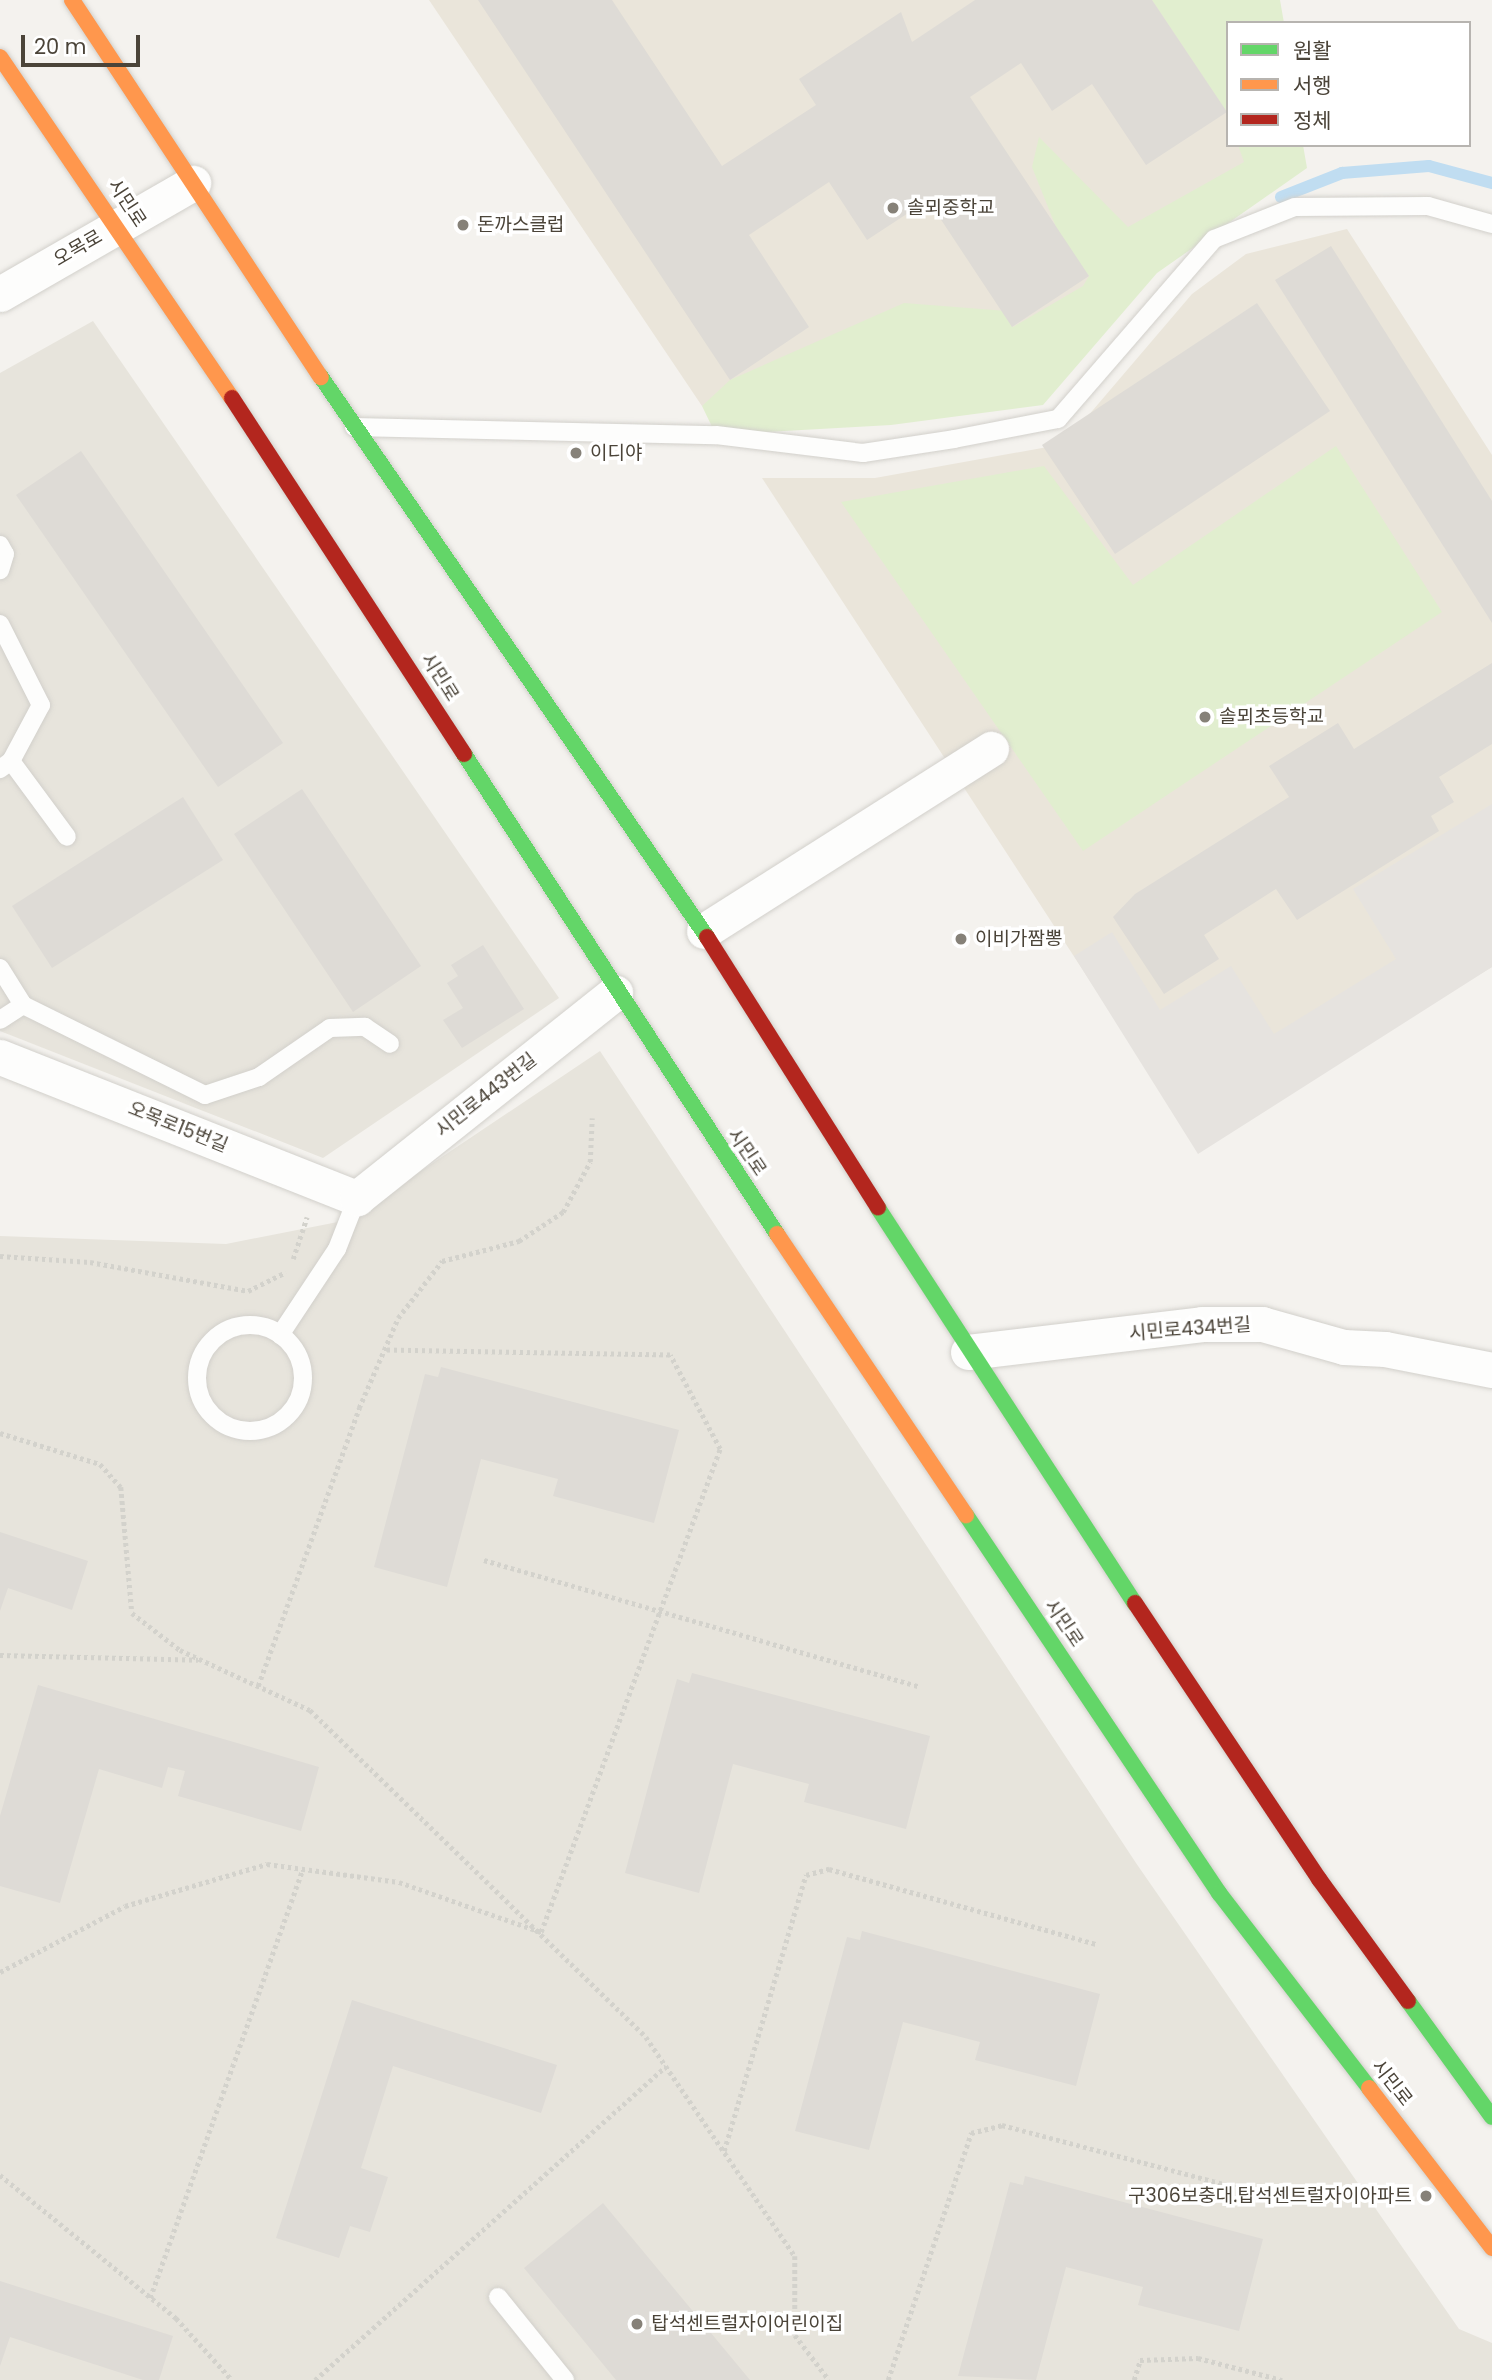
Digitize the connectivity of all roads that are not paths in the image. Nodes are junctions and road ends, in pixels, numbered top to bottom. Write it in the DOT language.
graph roads {
  1 [pos="72,0"];
  2 [pos="0,57"];
  3 [pos="193,183"];
  4 [pos="1492,224"];
  5 [pos="116,226"];
  6 [pos="0,293"];
  7 [pos="354,427"];
  8 [pos="0,545"];
  9 [pos="0,570"];
  10 [pos="0,624"];
  11 [pos="991,749"];
  12 [pos="5,765"];
  13 [pos="67,837"];
  14 [pos="704,931"];
  15 [pos="0,968"];
  16 [pos="615,993"];
  17 [pos="23,1005"];
  18 [pos="0,1020"];
  19 [pos="390,1044"];
  20 [pos="0,1057"];
  21 [pos="357,1198"];
  22 [pos="281,1335"];
  23 [pos="968,1352"];
  24 [pos="1492,1370"];
  25 [pos="1492,2117"];
  26 [pos="1492,2248"];
  27 [pos="498,2297"];
  28 [pos="565,2380"];
  1 -- 3 [label="main road"];
  2 -- 5 [label="main road, 시민로"];
  3 -- 5 [label="street, 오목로"];
  3 -- 7 [label="main road"];
  4 -- 7 [label="lane"];
  5 -- 6 [label="street, 오목로"];
  5 -- 16 [label="main road, 시민로"];
  7 -- 14 [label="main road"];
  8 -- 9 [label="lane"];
  10 -- 12 [label="lane"];
  11 -- 14 [label="street"];
  12 -- 13 [label="lane"];
  14 -- 23 [label="main road"];
  15 -- 17 [label="lane"];
  16 -- 21 [label="street, 시민로443번길"];
  16 -- 26 [label="main road, 시민로"];
  17 -- 18 [label="lane"];
  17 -- 19 [label="lane"];
  20 -- 21 [label="street, 오목로15번길"];
  21 -- 22 [label="lane"];
  22 -- 22 [label="lane"];
  23 -- 24 [label="street, 시민로434번길"];
  23 -- 25 [label="main road"];
  27 -- 28 [label="lane"];
}
